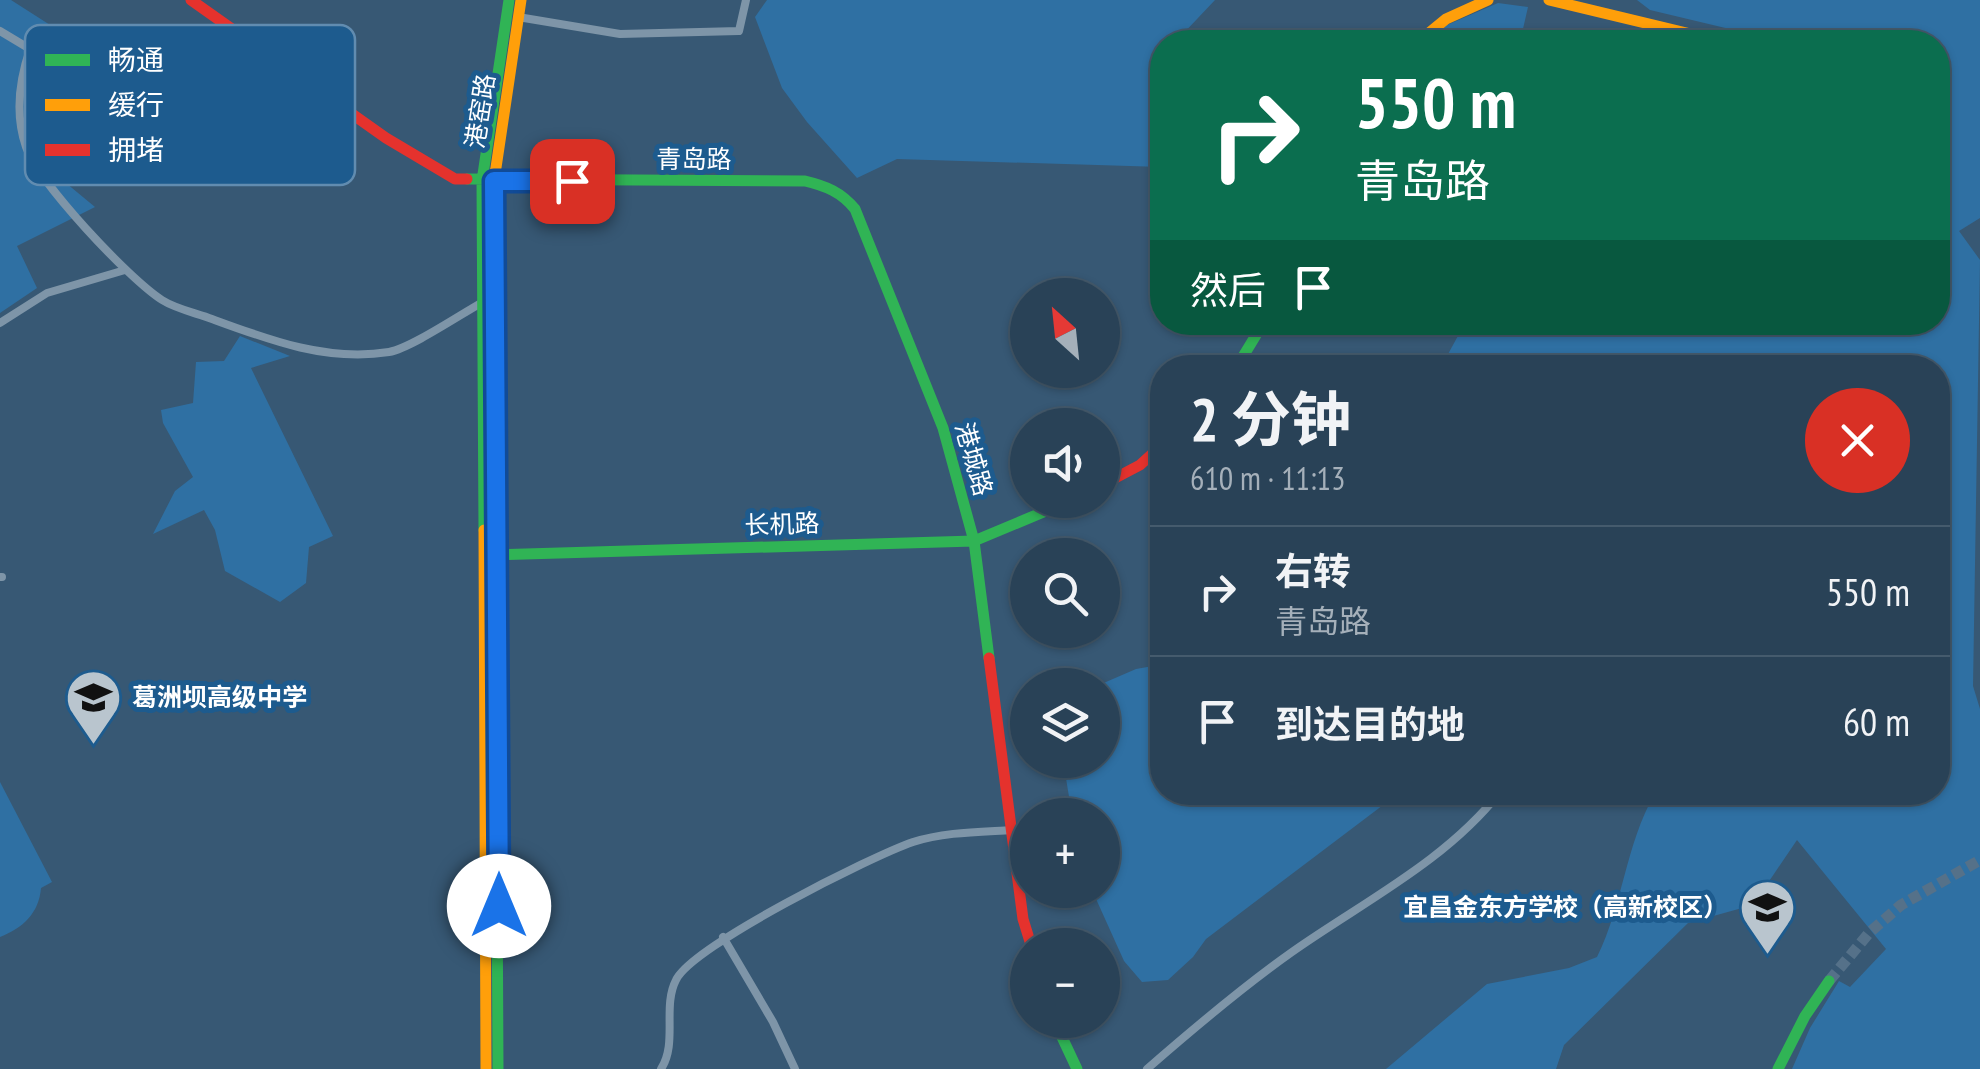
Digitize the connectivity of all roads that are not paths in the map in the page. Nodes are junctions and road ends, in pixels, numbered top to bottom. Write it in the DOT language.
graph roads {
  1 [pos="191,0"];
  2 [pos="509,0"];
  3 [pos="520,0"];
  4 [pos="746,0"];
  5 [pos="1488,0"];
  6 [pos="1549,0"];
  7 [pos="1557,0"];
  8 [pos="518,18"];
  9 [pos="226,25"];
  10 [pos="1433,30"];
  11 [pos="1676,30"];
  12 [pos="0,31"];
  13 [pos="25,46"];
  14 [pos="25,69"];
  15 [pos="355,116"];
  16 [pos="25,137"];
  17 [pos="488,181"];
  18 [pos="51,185"];
  19 [pos="831,187"];
  20 [pos="125,270"];
  21 [pos="483,302"];
  22 [pos="0,323"];
  23 [pos="1150,456"];
  24 [pos="1120,476"];
  25 [pos="1029,518"];
  26 [pos="974,541"];
  27 [pos="490,554"];
  28 [pos="1490,805"];
  29 [pos="1010,815"];
  30 [pos="1010,830"];
  31 [pos="724,937"];
  32 [pos="1829,981"];
  33 [pos="1062,1038"];
  34 [pos="486,1069"];
  35 [pos="498,1069"];
  36 [pos="660,1069"];
  37 [pos="795,1069"];
  38 [pos="1077,1069"];
  39 [pos="1147,1069"];
  40 [pos="1778,1069"];
  1 -- 9 [label="street, 青岛路"];
  2 -- 17 [label="street, 港窑路"];
  3 -- 8 [label="street, 港窑路"];
  4 -- 8 [label="street"];
  5 -- 10 [label="street"];
  6 -- 7 [label="street"];
  7 -- 11 [label="street"];
  8 -- 17 [label="street, 港窑路"];
  12 -- 13 [label="street"];
  14 -- 16 [label="street"];
  15 -- 17 [label="street, 青岛路"];
  17 -- 19 [label="street, 青岛路"];
  17 -- 21 [label="street, 港窑路"];
  17 -- 27 [label="street, 港窑路"];
  18 -- 20 [label="street"];
  19 -- 26 [label="street, 港城路"];
  20 -- 21 [label="street"];
  20 -- 22 [label="street"];
  21 -- 27 [label="street, 港窑路"];
  23 -- 24 [label="street"];
  25 -- 26 [label="street, 长机路"];
  26 -- 27 [label="street, 长机路"];
  26 -- 29 [label="street, 港城路"];
  27 -- 34 [label="street, 港窑路"];
  27 -- 35 [label="street, 港窑路"];
  28 -- 39 [label="street"];
  30 -- 31 [label="street"];
  31 -- 36 [label="street"];
  31 -- 37 [label="street"];
  32 -- 40 [label="street"];
  33 -- 38 [label="street"];
}
